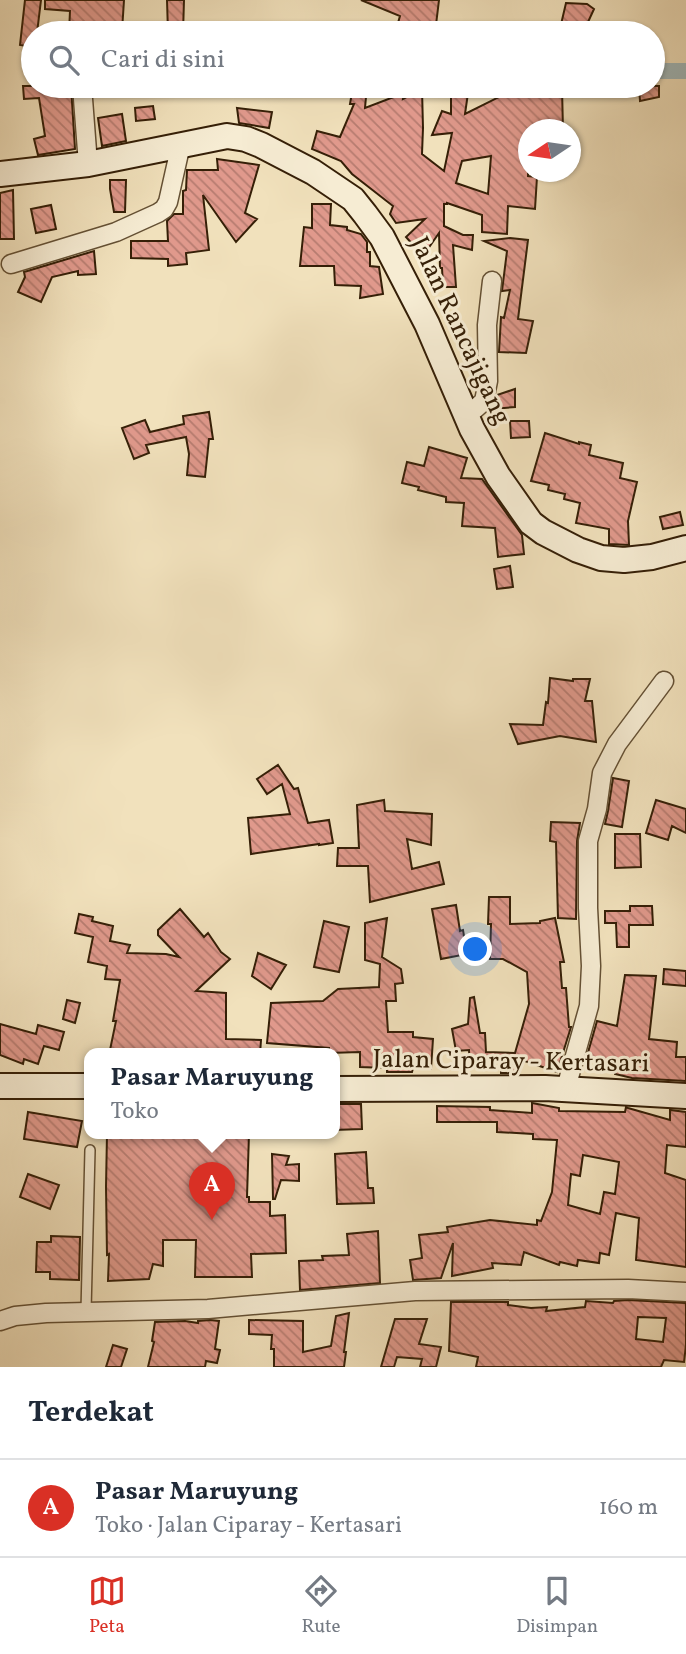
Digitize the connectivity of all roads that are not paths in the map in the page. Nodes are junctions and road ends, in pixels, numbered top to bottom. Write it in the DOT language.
graph roads {
  1 [pos="83,98"];
  2 [pos="181,144"];
  3 [pos="88,164"];
  4 [pos="0,174"];
  5 [pos="11,264"];
  6 [pos="492,281"];
  7 [pos="466,414"];
  8 [pos="686,548"];
  9 [pos="664,681"];
  10 [pos="0,1086"];
  11 [pos="84,1086"];
  12 [pos="566,1088"];
  13 [pos="340,1089"];
  14 [pos="686,1096"];
  15 [pos="90,1150"];
  16 [pos="686,1292"];
  17 [pos="86,1311"];
  18 [pos="0,1321"];
  1 -- 3 [label="street"];
  2 -- 3 [label="main road, Jalan Rancajigang"];
  2 -- 5 [label="street"];
  2 -- 7 [label="main road, Jalan Rancajigang"];
  3 -- 4 [label="main road, Jalan Rancajigang"];
  6 -- 7 [label="street"];
  7 -- 8 [label="main road, Jalan Rancajigang"];
  9 -- 12 [label="street"];
  10 -- 11 [label="main road"];
  12 -- 13 [label="main road, Jalan Ciparay - Kertasari"];
  12 -- 14 [label="main road, Jalan Ciparay - Kertasari"];
  15 -- 17 [label="lane"];
  16 -- 17 [label="street"];
  17 -- 18 [label="street"];
}
